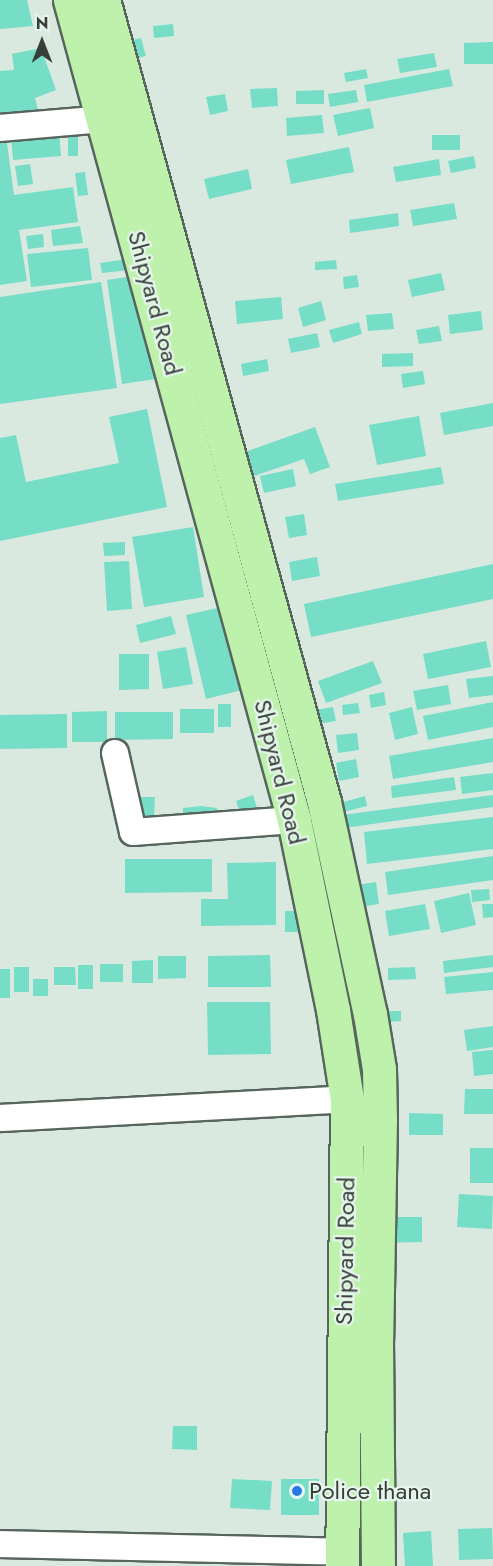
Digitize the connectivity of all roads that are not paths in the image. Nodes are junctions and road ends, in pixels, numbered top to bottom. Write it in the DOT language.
graph roads {
  1 [pos="70,0"];
  2 [pos="103,0"];
  3 [pos="105,119"];
  4 [pos="0,128"];
  5 [pos="115,753"];
  6 [pos="294,820"];
  7 [pos="347,1099"];
  8 [pos="0,1118"];
  9 [pos="0,1544"];
  10 [pos="341,1559"];
  11 [pos="378,1566"];
  1 -- 3 [label="main road, Shipyard Road"];
  2 -- 11 [label="main road"];
  3 -- 4 [label="street"];
  3 -- 6 [label="main road, Shipyard Road"];
  5 -- 6 [label="street"];
  6 -- 7 [label="main road, Shipyard Road"];
  7 -- 8 [label="street"];
  7 -- 10 [label="main road, Shipyard Road"];
  9 -- 10 [label="street"];
}
